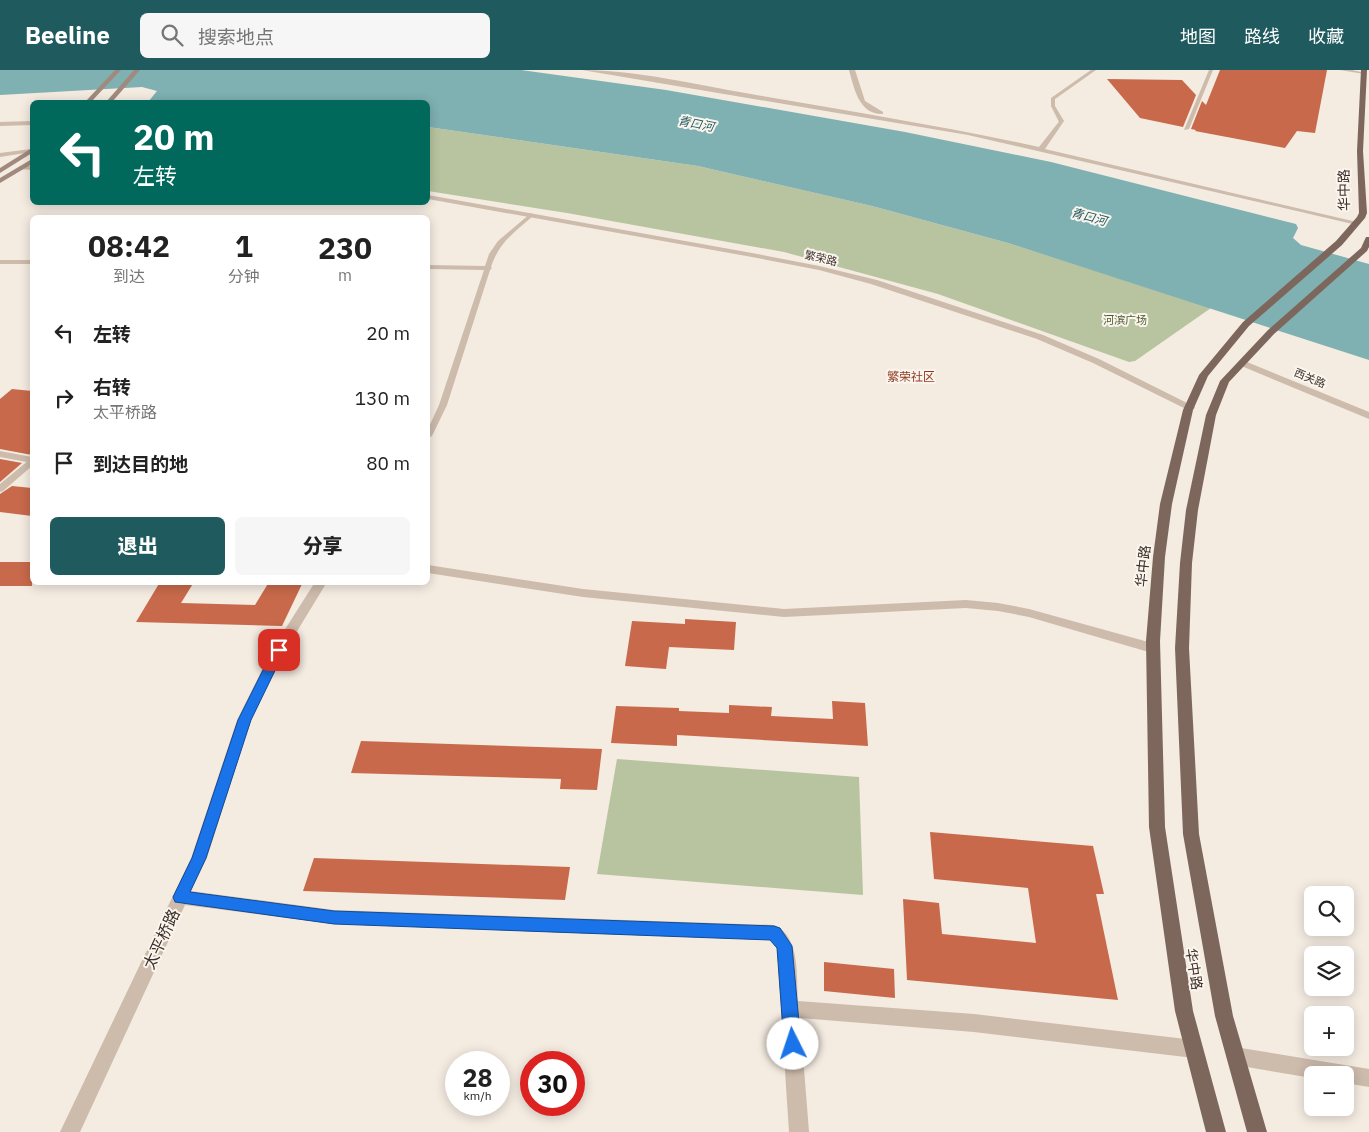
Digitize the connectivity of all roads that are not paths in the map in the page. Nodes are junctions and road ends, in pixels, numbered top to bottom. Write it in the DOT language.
graph roads {
  1 [pos="118,70"];
  2 [pos="138,70"];
  3 [pos="585,70"];
  4 [pos="852,70"];
  5 [pos="1094,70"];
  6 [pos="1211,70"];
  7 [pos="1342,70"];
  8 [pos="1364,71"];
  9 [pos="90,100"];
  10 [pos="111,100"];
  11 [pos="1061,120"];
  12 [pos="30,123"];
  13 [pos="912,123"];
  14 [pos="0,124"];
  15 [pos="1186,129"];
  16 [pos="30,150"];
  17 [pos="1042,150"];
  18 [pos="30,151"];
  19 [pos="0,155"];
  20 [pos="30,162"];
  21 [pos="22,168"];
  22 [pos="30,168"];
  23 [pos="0,171"];
  24 [pos="0,181"];
  25 [pos="430,197"];
  26 [pos="531,215"];
  27 [pos="1357,223"];
  28 [pos="1369,239"];
  29 [pos="0,262"];
  30 [pos="30,262"];
  31 [pos="430,267"];
  32 [pos="488,268"];
  33 [pos="1242,363"];
  34 [pos="1190,407"];
  35 [pos="1369,416"];
  36 [pos="430,432"];
  37 [pos="0,454"];
  38 [pos="30,461"];
  39 [pos="30,463"];
  40 [pos="0,489"];
  41 [pos="430,569"];
  42 [pos="319,585"];
  43 [pos="1152,648"];
  44 [pos="180,897"];
  45 [pos="790,1009"];
  46 [pos="1194,1050"];
  47 [pos="1235,1056"];
  48 [pos="1369,1078"];
  49 [pos="70,1132"];
  50 [pos="799,1132"];
  51 [pos="1216,1132"];
  52 [pos="1257,1132"];
  1 -- 9 [label="main road"];
  2 -- 10 [label="main road"];
  3 -- 13 [label="street"];
  4 -- 13 [label="street"];
  5 -- 11 [label="lane"];
  6 -- 15 [label="lane"];
  7 -- 8 [label="lane"];
  8 -- 27 [label="main road, 华中路"];
  11 -- 17 [label="street"];
  12 -- 14 [label="street"];
  13 -- 17 [label="street"];
  16 -- 19 [label="lane"];
  17 -- 27 [label="street"];
  18 -- 23 [label="main road"];
  20 -- 21 [label="main road"];
  21 -- 22 [label="street"];
  21 -- 24 [label="main road"];
  25 -- 26 [label="street, 繁荣路"];
  26 -- 32 [label="lane"];
  26 -- 34 [label="street, 繁荣路"];
  27 -- 34 [label="main road, 华中路"];
  28 -- 33 [label="main road, 华中路"];
  29 -- 30 [label="lane"];
  31 -- 32 [label="lane"];
  32 -- 36 [label="lane"];
  33 -- 35 [label="street, 西关路"];
  33 -- 47 [label="main road, 华中路"];
  34 -- 43 [label="main road, 华中路"];
  37 -- 38 [label="street"];
  39 -- 40 [label="lane"];
  41 -- 43 [label="street"];
  42 -- 44 [label="street, 太平桥路"];
  43 -- 46 [label="main road, 华中路"];
  44 -- 45 [label="street"];
  44 -- 49 [label="street, 太平桥路"];
  45 -- 46 [label="street"];
  45 -- 50 [label="street"];
  46 -- 51 [label="main road, 华中路"];
  47 -- 48 [label="street"];
  47 -- 52 [label="main road, 华中路"];
}
